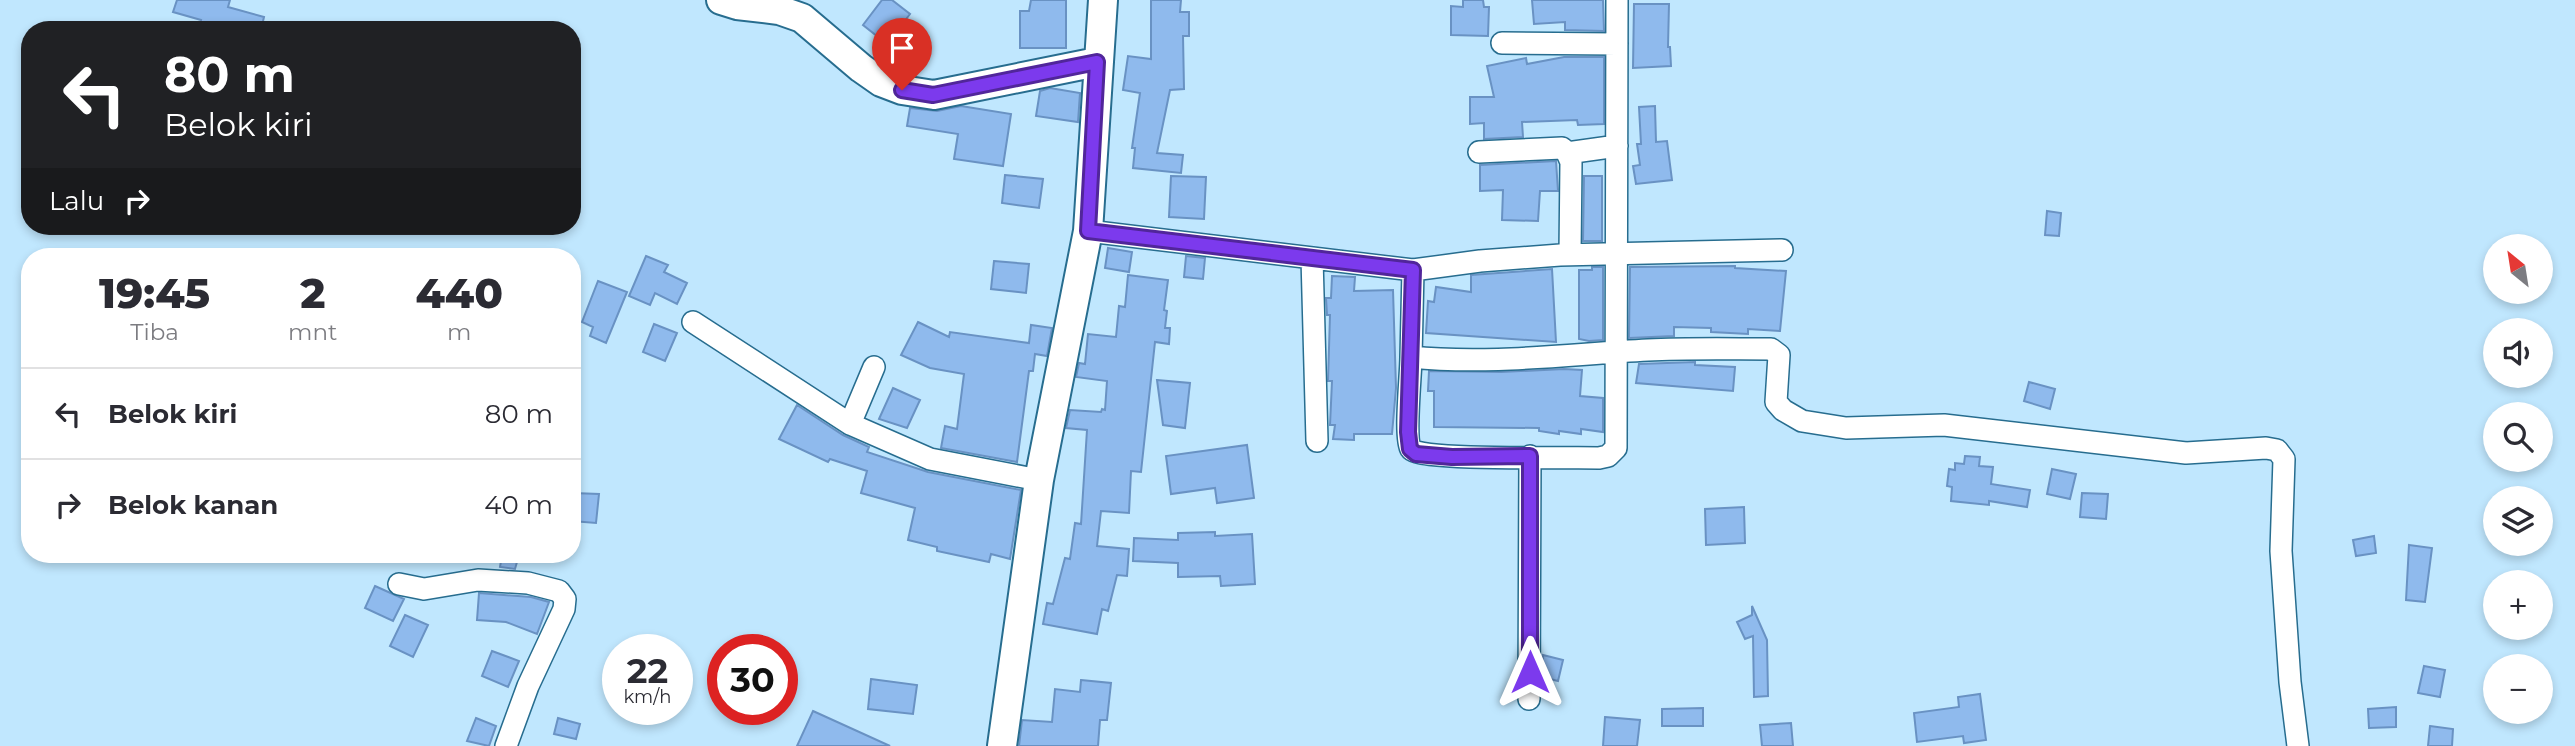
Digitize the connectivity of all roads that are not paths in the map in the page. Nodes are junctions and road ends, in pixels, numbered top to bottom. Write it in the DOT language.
graph roads {
  1 [pos="721,0"];
  2 [pos="1103,0"];
  3 [pos="1617,0"];
  4 [pos="1502,43"];
  5 [pos="1617,44"];
  6 [pos="1097,62"];
  7 [pos="1617,146"];
  8 [pos="1479,152"];
  9 [pos="1567,153"];
  10 [pos="1088,231"];
  11 [pos="1782,250"];
  12 [pos="1570,254"];
  13 [pos="1618,255"];
  14 [pos="1312,258"];
  15 [pos="1413,270"];
  16 [pos="693,322"];
  17 [pos="1616,354"];
  18 [pos="1411,357"];
  19 [pos="874,367"];
  20 [pos="850,424"];
  21 [pos="1317,441"];
  22 [pos="1530,456"];
  23 [pos="1039,480"];
  24 [pos="399,584"];
  25 [pos="1529,699"];
  26 [pos="506,746"];
  27 [pos="1002,746"];
  28 [pos="2298,746"];
  1 -- 6 [label="street"];
  2 -- 6 [label="street"];
  3 -- 5 [label="street"];
  4 -- 5 [label="street"];
  5 -- 7 [label="street"];
  6 -- 10 [label="street"];
  7 -- 9 [label="street"];
  7 -- 13 [label="street"];
  8 -- 9 [label="street"];
  9 -- 12 [label="street"];
  10 -- 14 [label="street"];
  10 -- 23 [label="street"];
  11 -- 13 [label="street"];
  12 -- 13 [label="street"];
  12 -- 15 [label="street"];
  13 -- 17 [label="street"];
  14 -- 15 [label="street"];
  14 -- 21 [label="street"];
  15 -- 18 [label="street"];
  16 -- 20 [label="street"];
  17 -- 18 [label="street"];
  17 -- 22 [label="street"];
  17 -- 28 [label="street"];
  18 -- 22 [label="street"];
  19 -- 20 [label="street"];
  20 -- 23 [label="street"];
  22 -- 25 [label="street"];
  23 -- 27 [label="street"];
  24 -- 26 [label="street"];
}
